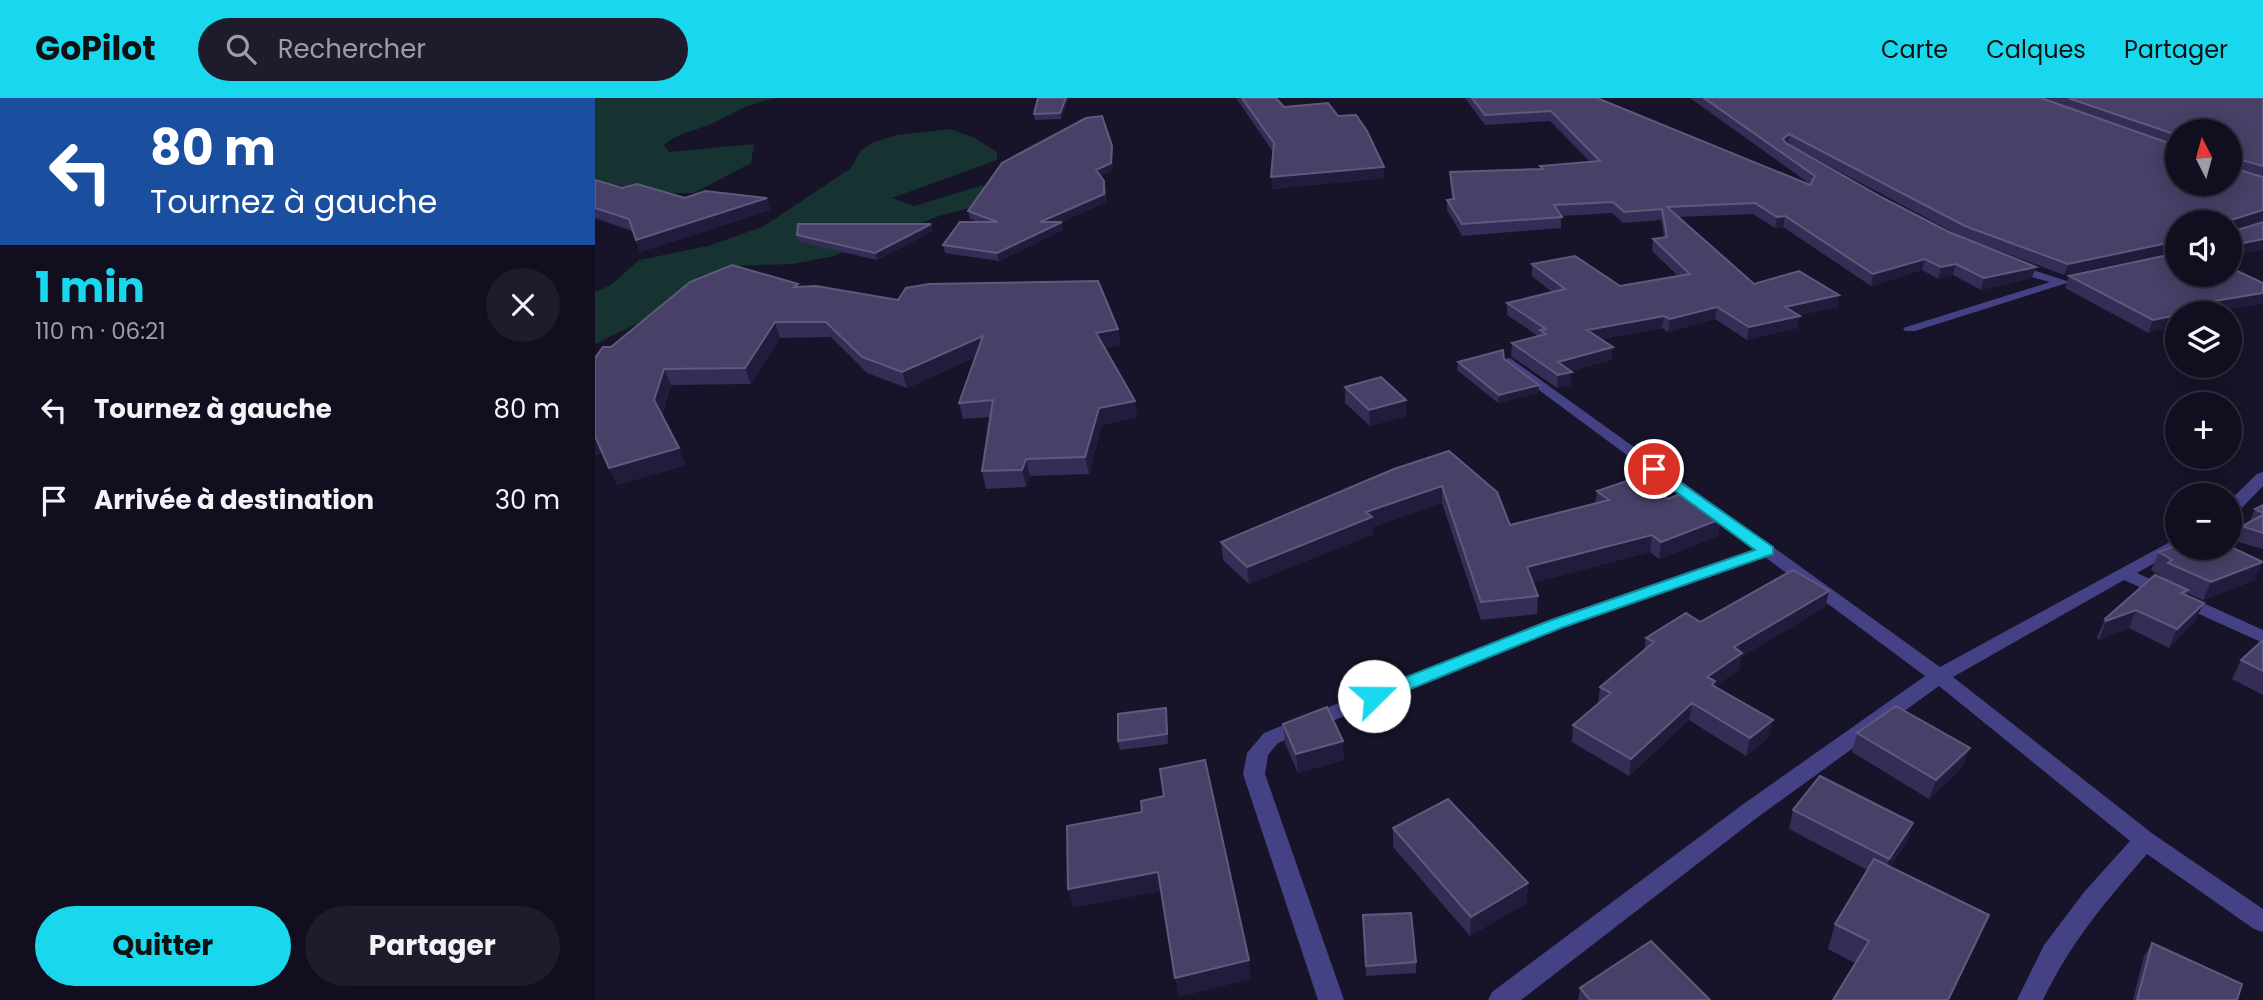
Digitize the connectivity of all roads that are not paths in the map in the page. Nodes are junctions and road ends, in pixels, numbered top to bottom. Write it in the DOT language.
graph roads {
  1 [pos="2002,264"];
  2 [pos="2081,278"];
  3 [pos="2064,282"];
  4 [pos="1910,328"];
  5 [pos="1510,362"];
  6 [pos="2263,477"];
  7 [pos="2242,498"];
  8 [pos="2165,550"];
  9 [pos="1767,551"];
  10 [pos="2123,573"];
  11 [pos="2263,637"];
  12 [pos="1939,676"];
  13 [pos="2145,840"];
  14 [pos="2263,922"];
  15 [pos="1331,1000"];
  16 [pos="1501,1000"];
  17 [pos="2030,1000"];
  1 -- 3 [label="street"];
  2 -- 3 [label="street"];
  3 -- 4 [label="street"];
  5 -- 9 [label="street"];
  6 -- 7 [label="street"];
  8 -- 10 [label="street"];
  9 -- 12 [label="street"];
  9 -- 15 [label="street"];
  10 -- 11 [label="street"];
  10 -- 12 [label="street"];
  12 -- 13 [label="street"];
  12 -- 16 [label="street"];
  13 -- 14 [label="street"];
  13 -- 17 [label="street"];
}
